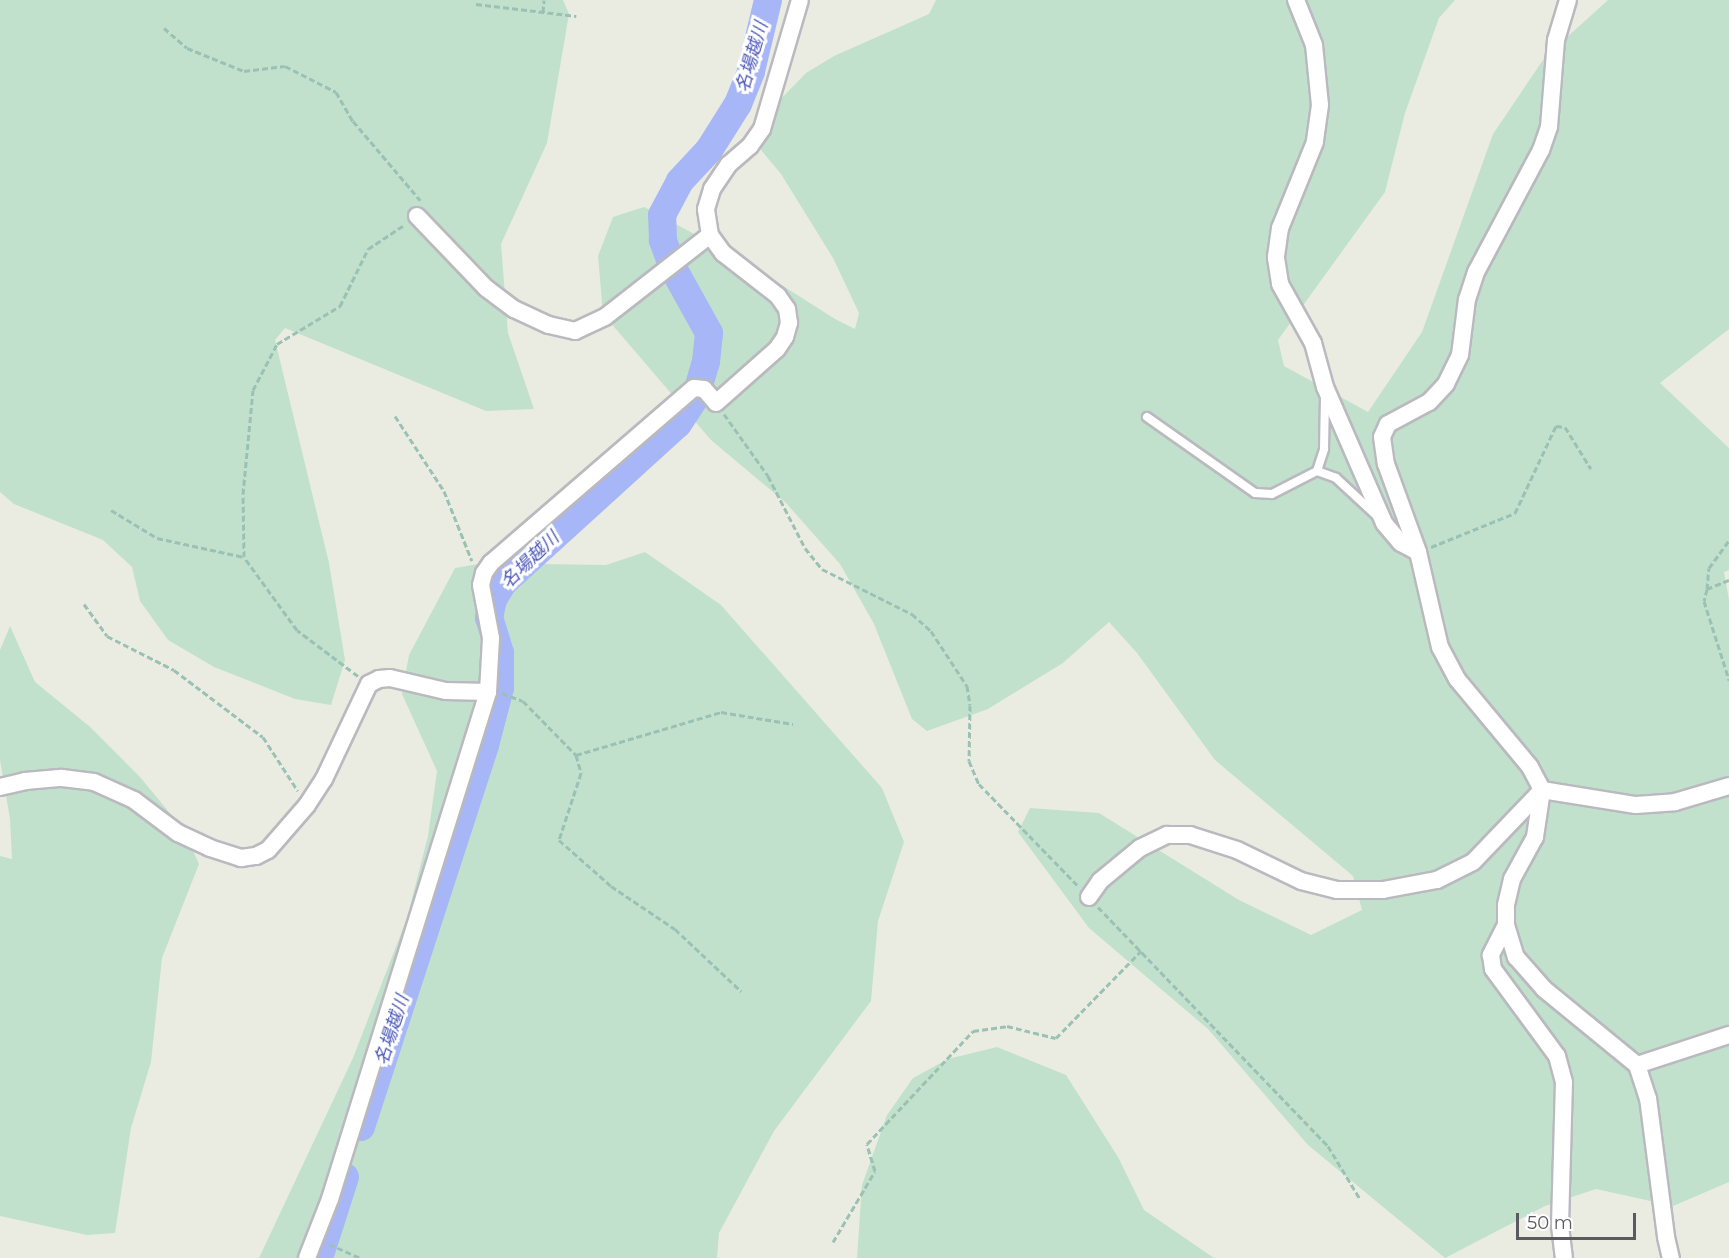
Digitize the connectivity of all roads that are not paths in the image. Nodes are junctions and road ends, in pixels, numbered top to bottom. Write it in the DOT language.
graph roads {
  1 [pos="800,0"];
  2 [pos="1296,0"];
  3 [pos="1568,0"];
  4 [pos="417,216"];
  5 [pos="710,235"];
  6 [pos="1325,387"];
  7 [pos="1147,417"];
  8 [pos="1317,471"];
  9 [pos="1384,523"];
  10 [pos="1418,552"];
  11 [pos="488,692"];
  12 [pos="1729,786"];
  13 [pos="0,787"];
  14 [pos="1542,790"];
  15 [pos="1089,897"];
  16 [pos="1506,925"];
  17 [pos="1729,1035"];
  18 [pos="1636,1065"];
  19 [pos="307,1258"];
  20 [pos="1564,1258"];
  21 [pos="1671,1258"];
  1 -- 5 [label="street"];
  2 -- 6 [label="street"];
  3 -- 10 [label="street"];
  4 -- 5 [label="street"];
  5 -- 11 [label="street"];
  6 -- 8 [label="lane"];
  6 -- 9 [label="street"];
  7 -- 8 [label="lane"];
  8 -- 9 [label="lane"];
  9 -- 10 [label="street"];
  10 -- 14 [label="street"];
  11 -- 13 [label="street"];
  11 -- 19 [label="street"];
  12 -- 14 [label="street"];
  14 -- 15 [label="street"];
  14 -- 16 [label="street"];
  16 -- 18 [label="street"];
  16 -- 20 [label="street"];
  17 -- 18 [label="street"];
  18 -- 21 [label="street"];
}
